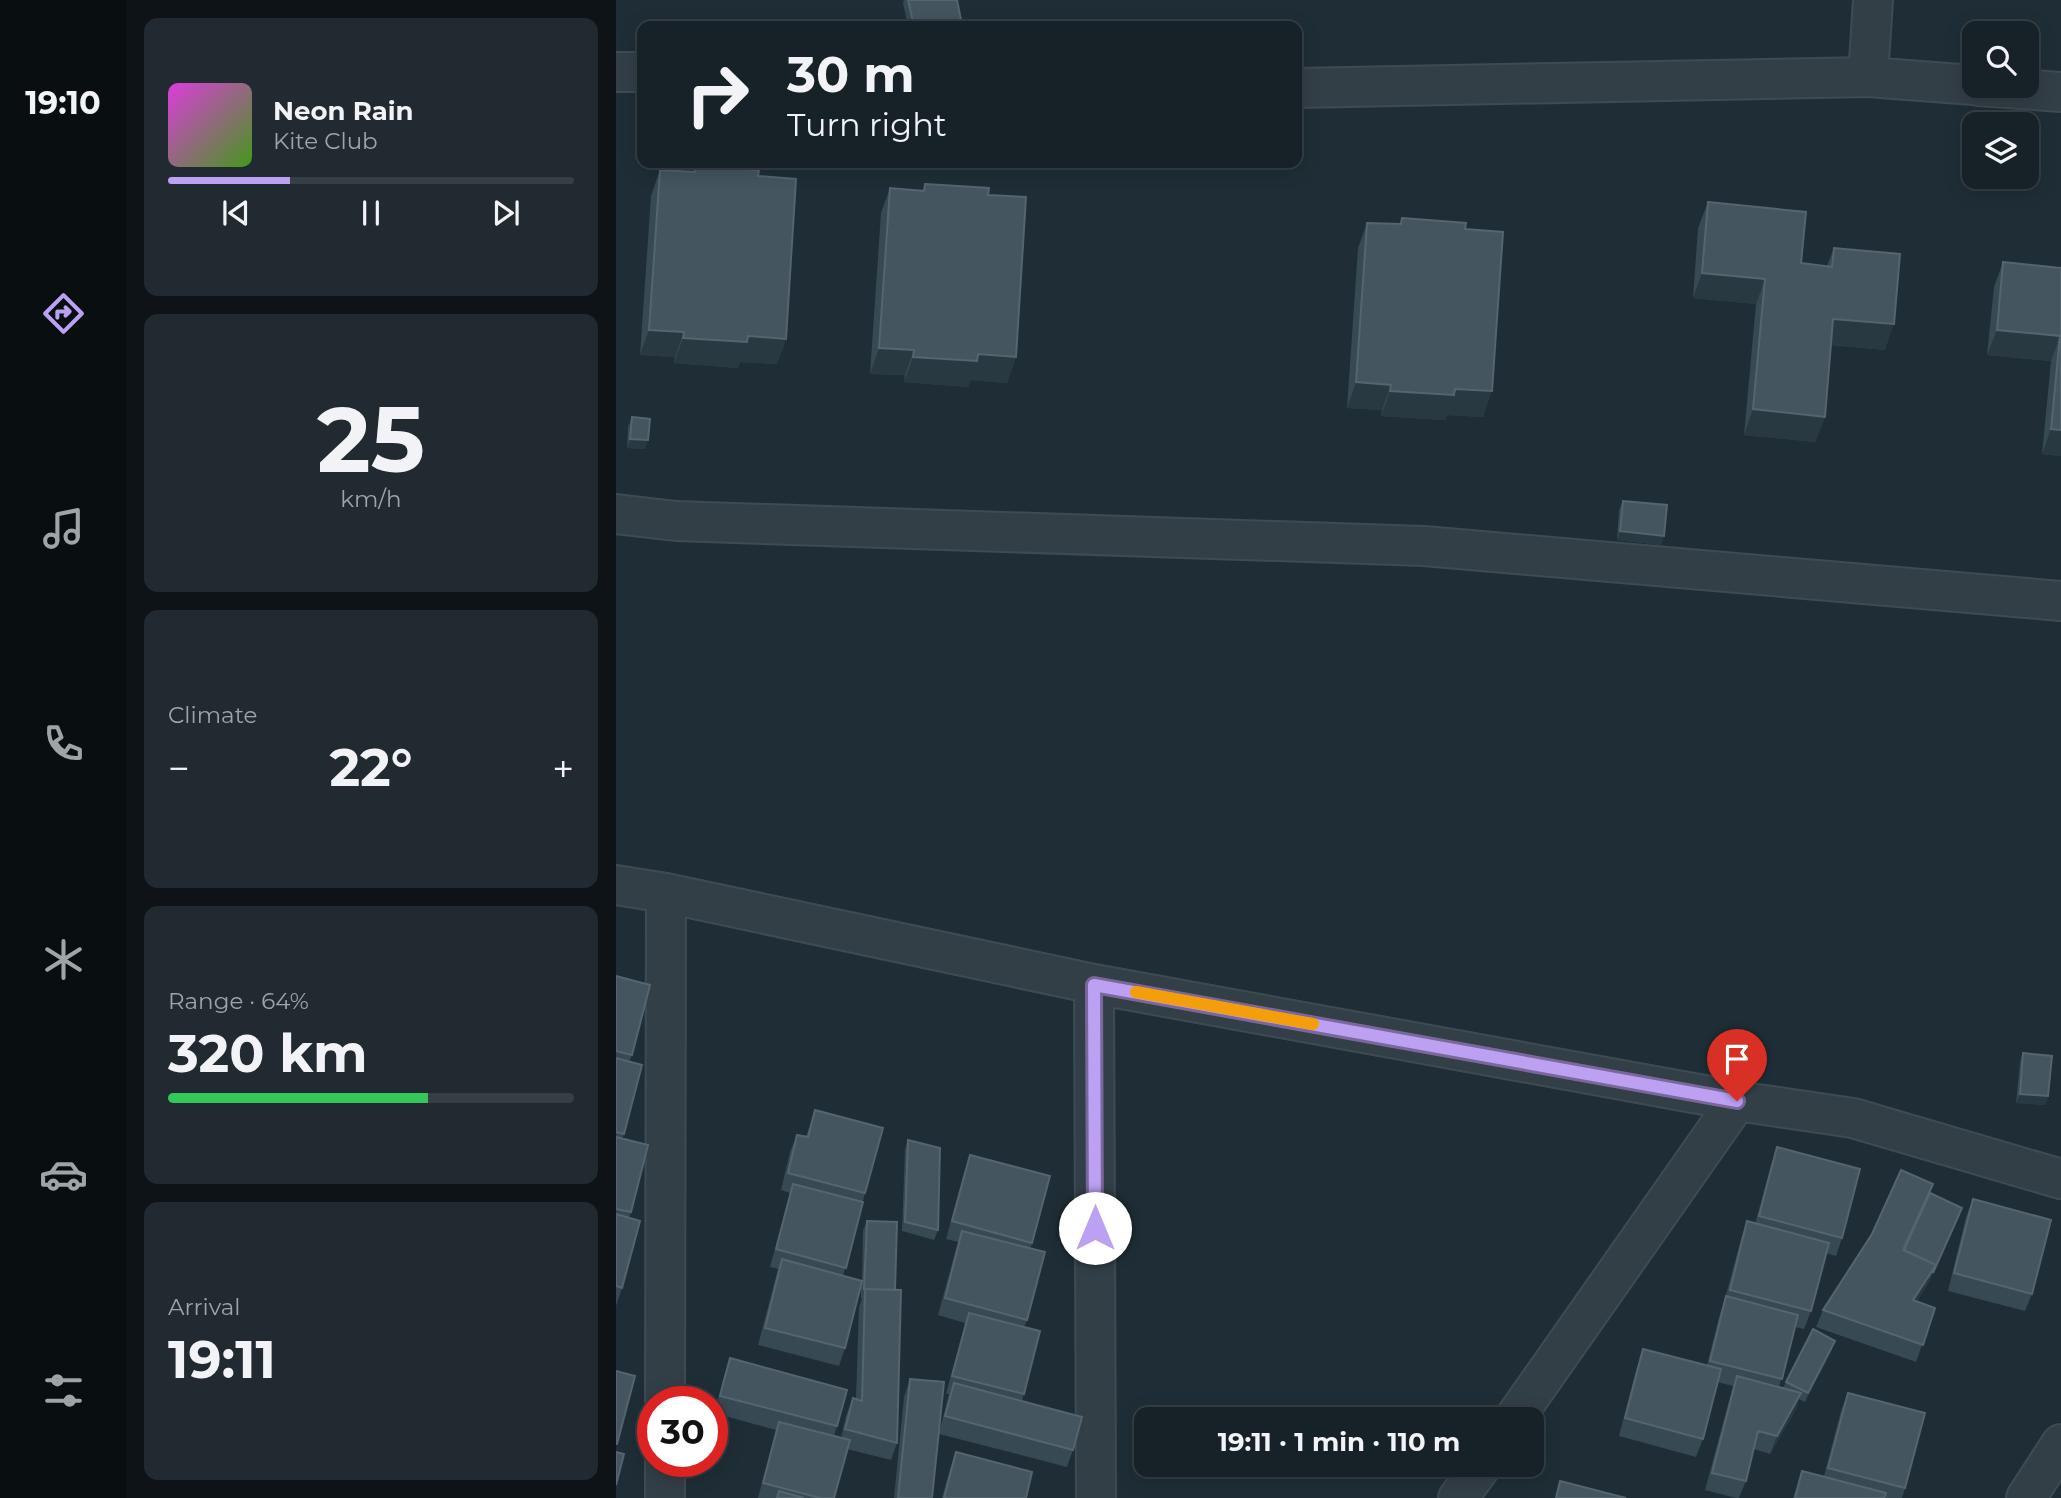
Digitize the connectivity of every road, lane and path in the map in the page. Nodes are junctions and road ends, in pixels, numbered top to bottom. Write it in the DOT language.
graph roads {
  1 [pos="1873,0"];
  2 [pos="616,72"];
  3 [pos="637,72"];
  4 [pos="1868,77"];
  5 [pos="1962,85"];
  6 [pos="1302,88"];
  7 [pos="2039,90"];
  8 [pos="2061,92"];
  9 [pos="616,514"];
  10 [pos="2061,601"];
  11 [pos="616,885"];
  12 [pos="666,893"];
  13 [pos="1094,985"];
  14 [pos="1737,1101"];
  15 [pos="2061,1179"];
  16 [pos="665,1386"];
  17 [pos="1522,1407"];
  18 [pos="2061,1444"];
  19 [pos="665,1477"];
  20 [pos="1473,1477"];
  21 [pos="665,1498"];
  22 [pos="1096,1498"];
  23 [pos="1458,1498"];
  24 [pos="2026,1498"];
  1 -- 4 [label="street"];
  2 -- 3 [label="street"];
  4 -- 5 [label="street"];
  4 -- 6 [label="street"];
  7 -- 8 [label="street"];
  9 -- 10 [label="street"];
  11 -- 12 [label="street"];
  12 -- 13 [label="street"];
  12 -- 16 [label="street"];
  13 -- 14 [label="street"];
  13 -- 22 [label="street"];
  14 -- 15 [label="street"];
  14 -- 17 [label="street"];
  18 -- 24 [label="street"];
  19 -- 21 [label="street"];
  20 -- 23 [label="street"];
}
